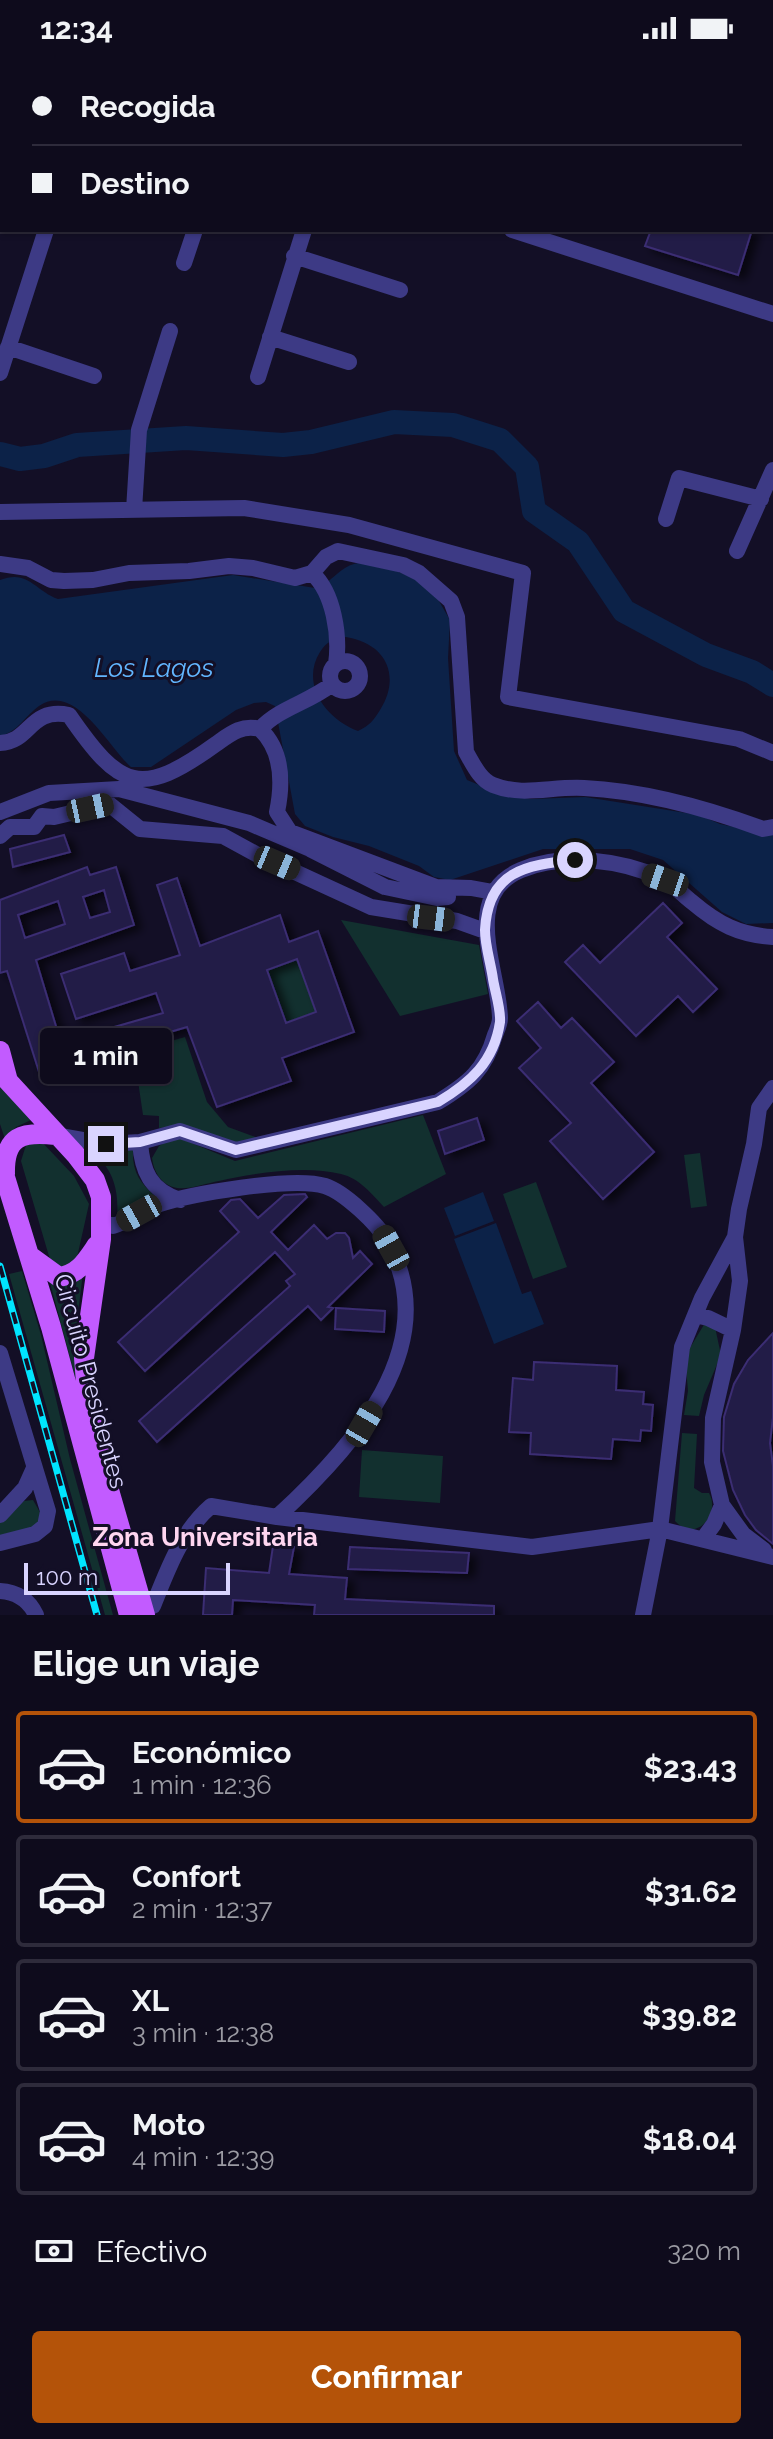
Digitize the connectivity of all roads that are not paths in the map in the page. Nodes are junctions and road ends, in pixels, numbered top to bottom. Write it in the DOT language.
graph roads {
  1 [pos="45,232"];
  2 [pos="194,232"];
  3 [pos="303,232"];
  4 [pos="518,232"];
  5 [pos="294,256"];
  6 [pos="184,263"];
  7 [pos="400,290"];
  8 [pos="773,314"];
  9 [pos="170,331"];
  10 [pos="270,337"];
  11 [pos="8,347"];
  12 [pos="349,362"];
  13 [pos="0,373"];
  14 [pos="94,376"];
  15 [pos="258,377"];
  16 [pos="773,470"];
  17 [pos="761,499"];
  18 [pos="134,510"];
  19 [pos="0,512"];
  20 [pos="666,519"];
  21 [pos="737,551"];
  22 [pos="0,564"];
  23 [pos="317,578"];
  24 [pos="336,664"];
  25 [pos="325,689"];
  26 [pos="265,724"];
  27 [pos="0,743"];
  28 [pos="773,753"];
  29 [pos="0,812"];
  30 [pos="773,827"];
  31 [pos="0,836"];
  32 [pos="493,892"];
  33 [pos="485,931"];
  34 [pos="773,937"];
  35 [pos="0,1051"];
  36 [pos="773,1088"];
  37 [pos="56,1135"];
  38 [pos="140,1142"];
  39 [pos="2,1169"];
  40 [pos="181,1200"];
  41 [pos="102,1231"];
  42 [pos="735,1237"];
  43 [pos="30,1256"];
  44 [pos="695,1315"];
  45 [pos="51,1327"];
  46 [pos="733,1330"];
  47 [pos="86,1331"];
  48 [pos="0,1353"];
  49 [pos="34,1468"];
  50 [pos="722,1505"];
  51 [pos="0,1515"];
  52 [pos="277,1517"];
  53 [pos="660,1529"];
  54 [pos="703,1539"];
  55 [pos="0,1543"];
  56 [pos="771,1555"];
  57 [pos="0,1591"];
  58 [pos="151,1612"];
  59 [pos="36,1615"];
  60 [pos="117,1615"];
  61 [pos="129,1615"];
  62 [pos="643,1615"];
  1 -- 11 [label="street"];
  2 -- 6 [label="street"];
  3 -- 5 [label="street"];
  4 -- 8 [label="street"];
  5 -- 7 [label="street"];
  5 -- 10 [label="street"];
  9 -- 18 [label="street"];
  10 -- 12 [label="street"];
  10 -- 15 [label="street"];
  11 -- 13 [label="street"];
  11 -- 14 [label="street"];
  16 -- 17 [label="street"];
  17 -- 20 [label="street"];
  17 -- 21 [label="street"];
  18 -- 19 [label="street"];
  18 -- 28 [label="street"];
  22 -- 23 [label="street"];
  23 -- 24 [label="street"];
  23 -- 30 [label="street"];
  24 -- 25 [label="street"];
  24 -- 25 [label="street"];
  25 -- 26 [label="street"];
  26 -- 27 [label="street"];
  26 -- 32 [label="street"];
  29 -- 32 [label="street"];
  31 -- 33 [label="street"];
  32 -- 33 [label="street"];
  32 -- 34 [label="street"];
  33 -- 38 [label="street"];
  35 -- 37 [label="main road, Circuito Presidentes"];
  36 -- 42 [label="street"];
  37 -- 38 [label="street"];
  37 -- 39 [label="main road"];
  37 -- 41 [label="main road, Circuito Presidentes"];
  38 -- 40 [label="street"];
  39 -- 43 [label="main road, Circuito Presidentes"];
  40 -- 41 [label="street"];
  40 -- 52 [label="street"];
  41 -- 43 [label="main road"];
  41 -- 47 [label="main road, Circuito Presidentes"];
  42 -- 44 [label="street"];
  42 -- 46 [label="street"];
  43 -- 45 [label="main road, Circuito Presidentes"];
  44 -- 46 [label="street"];
  44 -- 53 [label="street"];
  45 -- 60 [label="main road"];
  45 -- 61 [label="main road, Circuito Presidentes"];
  46 -- 50 [label="street"];
  47 -- 58 [label="main road"];
  47 -- 58 [label="main road, Circuito Presidentes"];
  48 -- 49 [label="street"];
  49 -- 51 [label="street"];
  49 -- 55 [label="street"];
  50 -- 54 [label="street"];
  50 -- 56 [label="street"];
  52 -- 53 [label="street"];
  52 -- 58 [label="street"];
  53 -- 54 [label="street"];
  53 -- 62 [label="street"];
  54 -- 56 [label="street"];
  57 -- 59 [label="street"];
}
